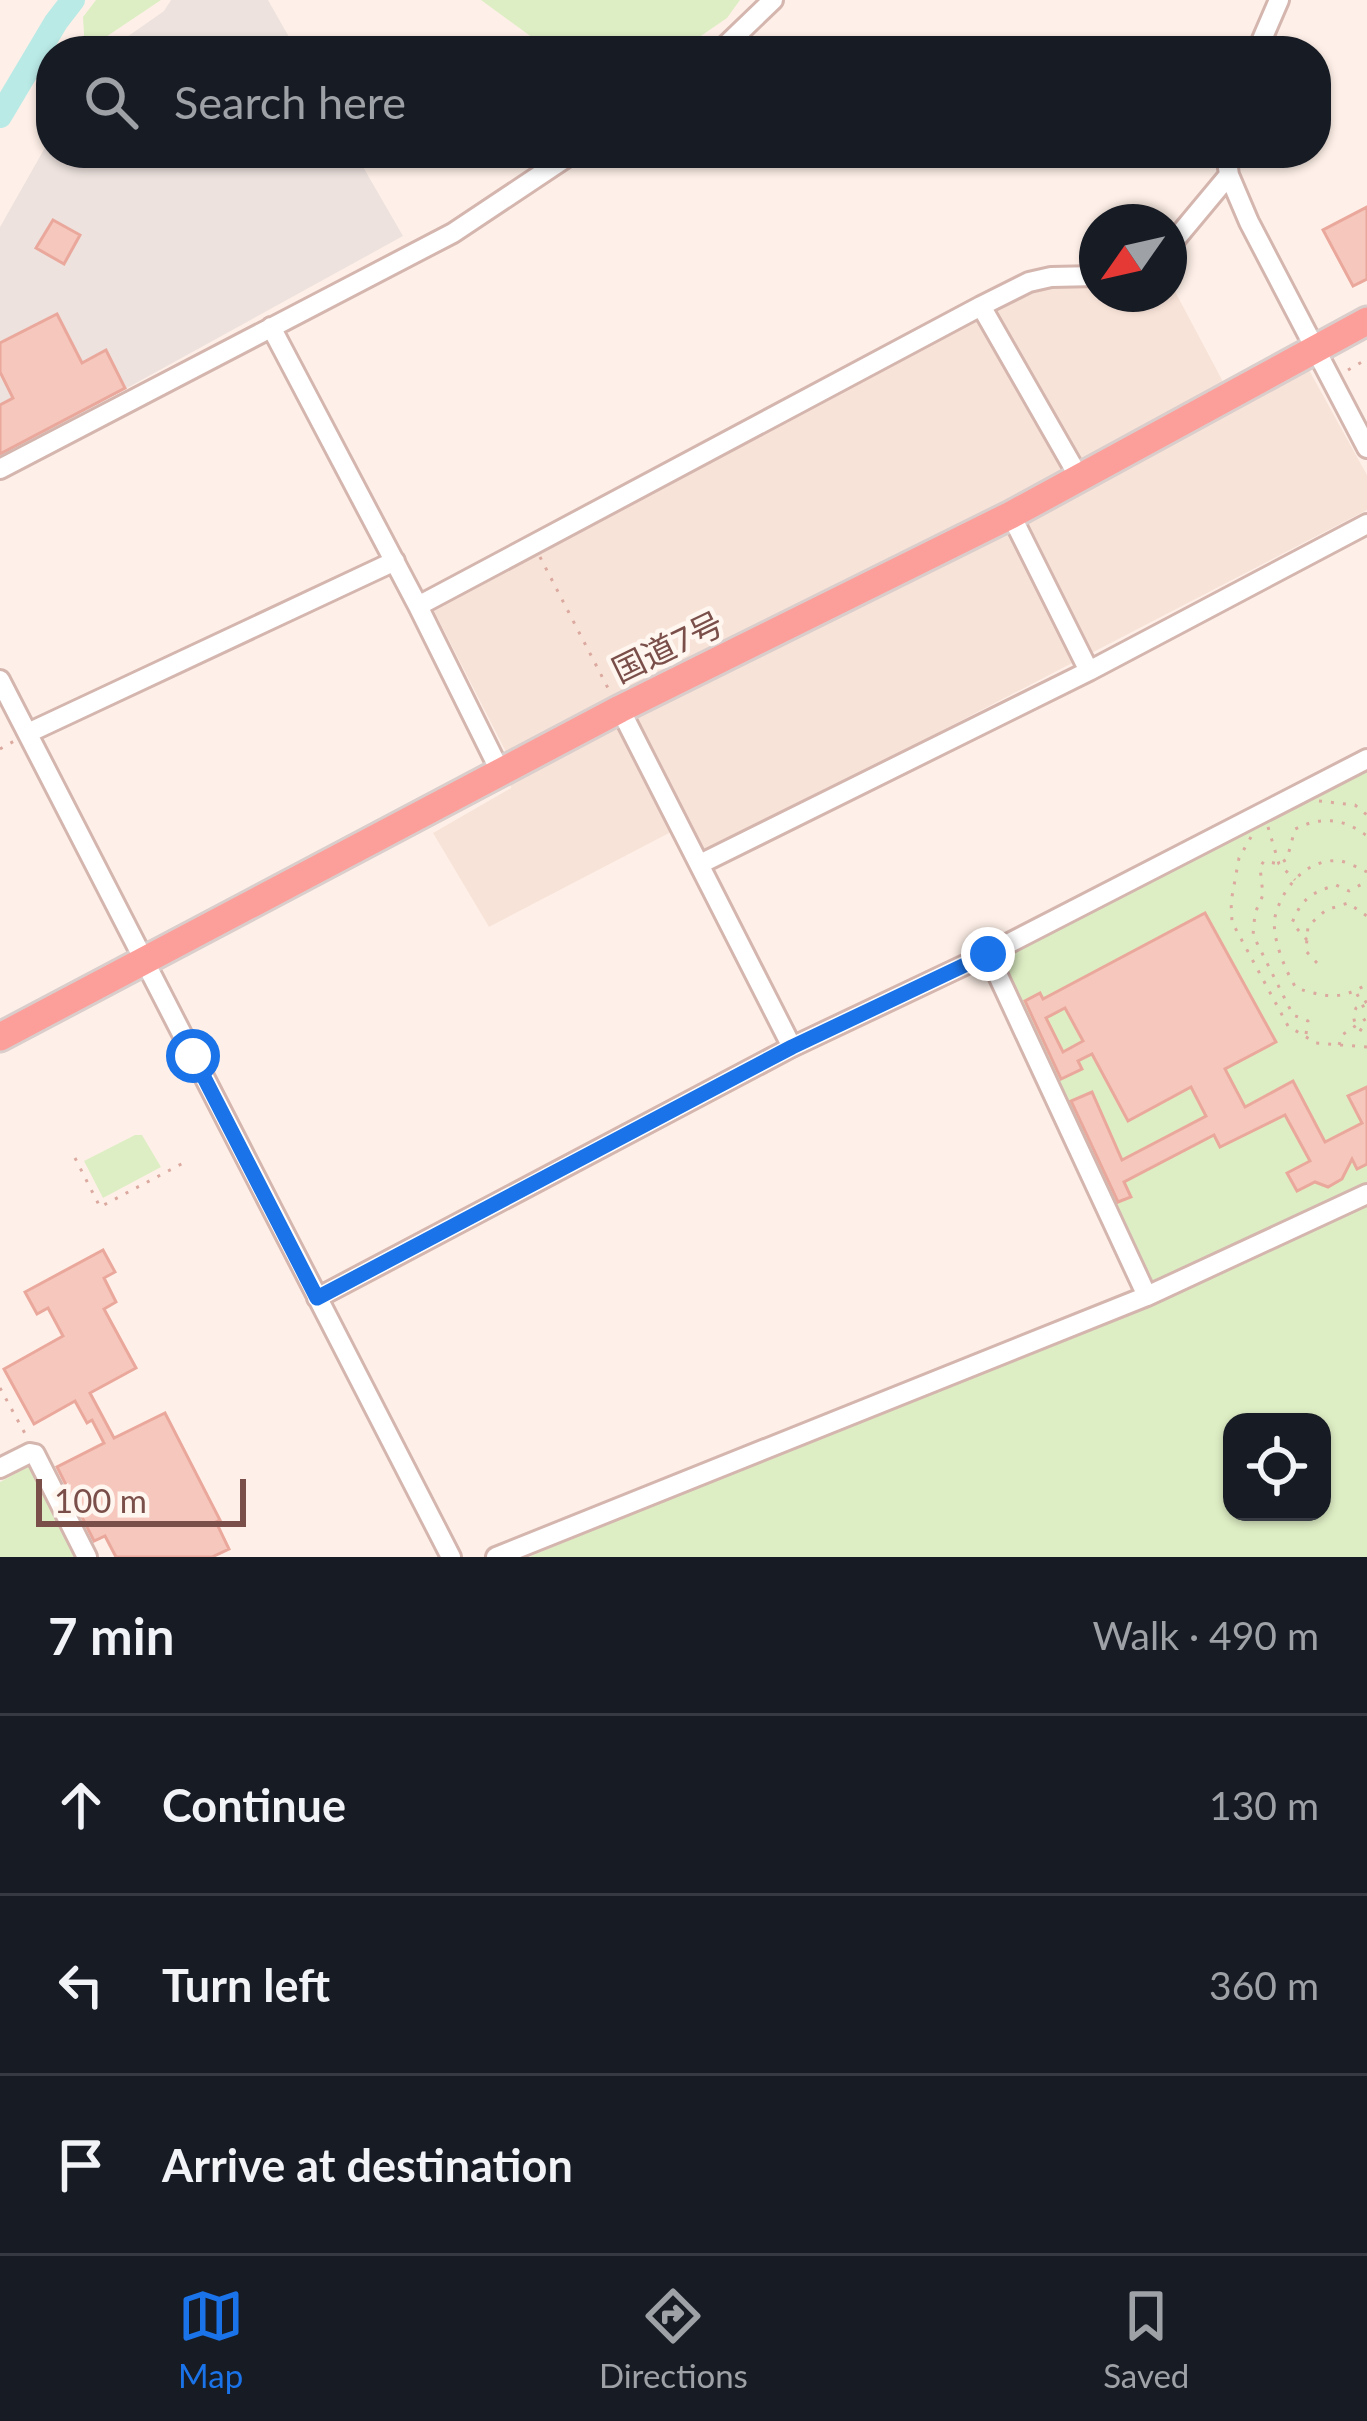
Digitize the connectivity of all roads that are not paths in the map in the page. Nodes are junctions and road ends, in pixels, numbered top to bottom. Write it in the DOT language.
graph roads {
  1 [pos="773,0"];
  2 [pos="1279,0"];
  3 [pos="736,36"];
  4 [pos="1263,36"];
  5 [pos="550,168"];
  6 [pos="1228,168"];
  7 [pos="1229,175"];
  8 [pos="1187,225"];
  9 [pos="1079,276"];
  10 [pos="981,306"];
  11 [pos="1367,321"];
  12 [pos="271,328"];
  13 [pos="1314,350"];
  14 [pos="1367,448"];
  15 [pos="0,469"];
  16 [pos="1080,479"];
  17 [pos="1011,515"];
  18 [pos="1367,524"];
  19 [pos="394,561"];
  20 [pos="418,606"];
  21 [pos="1089,670"];
  22 [pos="0,680"];
  23 [pos="620,710"];
  24 [pos="28,733"];
  25 [pos="1367,759"];
  26 [pos="501,773"];
  27 [pos="700,864"];
  28 [pos="988,954"];
  29 [pos="144,961"];
  30 [pos="0,1037"];
  31 [pos="792,1047"];
  32 [pos="1367,1194"];
  33 [pos="1147,1296"];
  34 [pos="317,1298"];
  35 [pos="0,1468"];
  36 [pos="87,1557"];
  37 [pos="451,1557"];
  38 [pos="496,1557"];
  1 -- 3 [label="street"];
  2 -- 4 [label="street"];
  5 -- 12 [label="street"];
  6 -- 7 [label="street"];
  7 -- 8 [label="street"];
  7 -- 13 [label="street"];
  9 -- 10 [label="street"];
  10 -- 16 [label="street"];
  10 -- 20 [label="street"];
  11 -- 13 [label="highway, 国道7号"];
  12 -- 15 [label="street"];
  12 -- 19 [label="street"];
  13 -- 14 [label="street"];
  13 -- 16 [label="highway, 国道7号"];
  16 -- 17 [label="highway, 国道7号"];
  17 -- 21 [label="street"];
  17 -- 23 [label="highway, 国道7号"];
  18 -- 21 [label="street"];
  19 -- 20 [label="street"];
  19 -- 24 [label="street"];
  20 -- 26 [label="street"];
  21 -- 27 [label="street"];
  22 -- 24 [label="street"];
  23 -- 26 [label="highway, 国道7号"];
  23 -- 27 [label="street"];
  24 -- 29 [label="street"];
  25 -- 28 [label="street"];
  26 -- 29 [label="highway, 国道7号"];
  27 -- 31 [label="street"];
  28 -- 31 [label="street"];
  28 -- 33 [label="street"];
  29 -- 30 [label="highway, 国道7号"];
  29 -- 34 [label="street"];
  31 -- 34 [label="street"];
  32 -- 33 [label="street"];
  33 -- 38 [label="street"];
  34 -- 37 [label="street"];
  35 -- 36 [label="street"];
}
